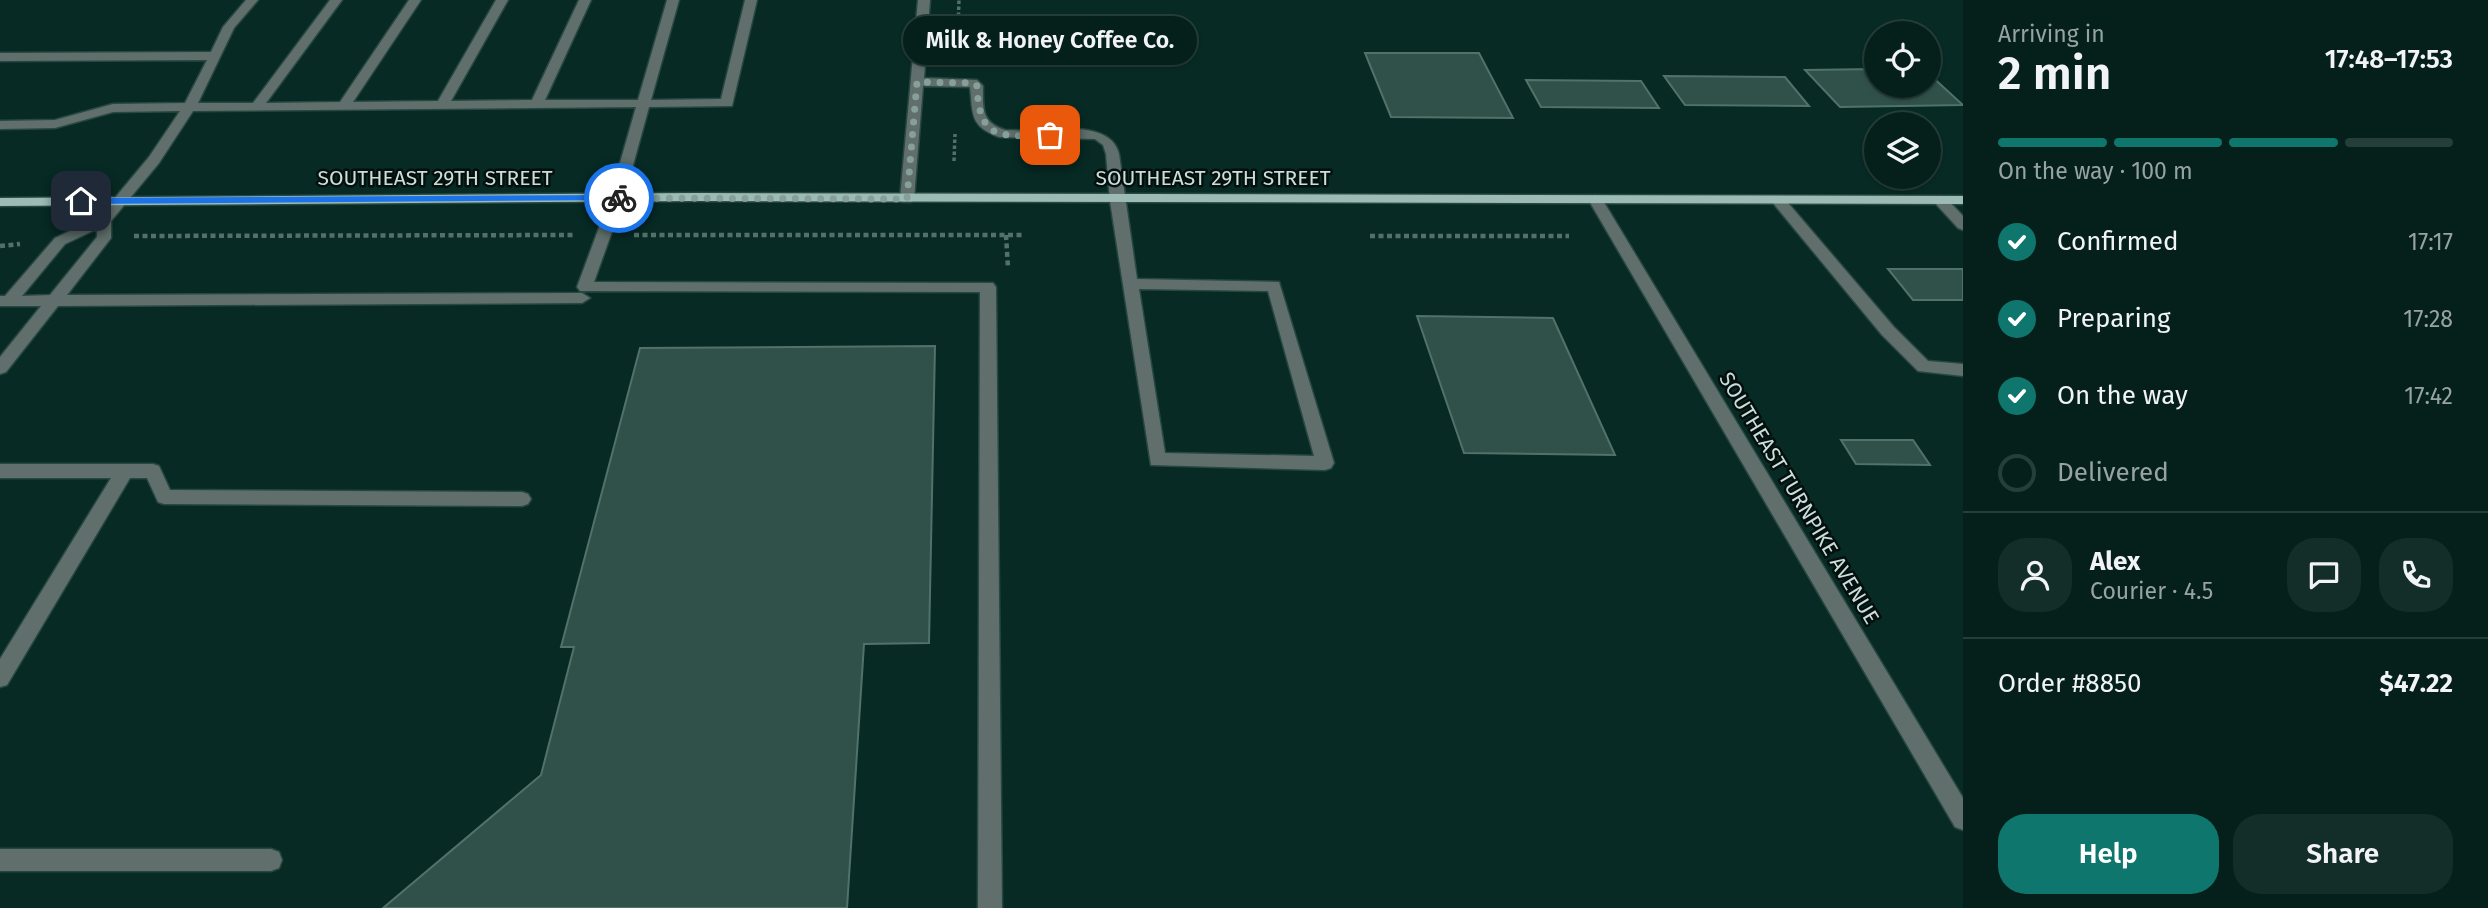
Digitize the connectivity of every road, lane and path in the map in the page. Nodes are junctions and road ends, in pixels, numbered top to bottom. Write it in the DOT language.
graph roads {
  1 [pos="252,0"];
  2 [pos="335,0"];
  3 [pos="415,0"];
  4 [pos="502,0"];
  5 [pos="585,0"];
  6 [pos="673,0"];
  7 [pos="751,0"];
  8 [pos="924,0"];
  9 [pos="214,56"];
  10 [pos="0,57"];
  11 [pos="917,82"];
  12 [pos="537,104"];
  13 [pos="191,105"];
  14 [pos="442,105"];
  15 [pos="643,105"];
  16 [pos="344,106"];
  17 [pos="256,108"];
  18 [pos="0,125"];
  19 [pos="617,198"];
  20 [pos="907,199"];
  21 [pos="1117,199"];
  22 [pos="1595,199"];
  23 [pos="1779,200"];
  24 [pos="1940,200"];
  25 [pos="1963,200"];
  26 [pos="120,201"];
  27 [pos="0,202"];
  28 [pos="104,220"];
  29 [pos="1963,225"];
  30 [pos="605,235"];
  31 [pos="1023,235"];
  32 [pos="1370,236"];
  33 [pos="1569,236"];
  34 [pos="104,238"];
  35 [pos="60,241"];
  36 [pos="0,246"];
  37 [pos="1131,284"];
  38 [pos="582,298"];
  39 [pos="54,300"];
  40 [pos="5,301"];
  41 [pos="0,369"];
  42 [pos="1963,370"];
  43 [pos="0,471"];
  44 [pos="125,471"];
  45 [pos="522,499"];
  46 [pos="0,678"];
  47 [pos="1963,819"];
  48 [pos="0,860"];
  49 [pos="271,860"];
  50 [pos="990,908"];
  1 -- 9 [label="street"];
  2 -- 17 [label="street"];
  3 -- 16 [label="street"];
  4 -- 14 [label="street"];
  5 -- 12 [label="street"];
  6 -- 15 [label="street"];
  7 -- 15 [label="street"];
  8 -- 11 [label="street"];
  9 -- 10 [label="street"];
  9 -- 13 [label="street"];
  11 -- 20 [label="street"];
  11 -- 21 [label="street"];
  12 -- 14 [label="street"];
  12 -- 15 [label="street"];
  13 -- 17 [label="street"];
  13 -- 18 [label="street"];
  13 -- 26 [label="street"];
  14 -- 16 [label="street"];
  15 -- 19 [label="street"];
  16 -- 17 [label="street"];
  19 -- 20 [label="main road, SOUTHEAST 29TH STREET"];
  19 -- 26 [label="main road, SOUTHEAST 29TH STREET"];
  19 -- 30 [label="street"];
  20 -- 21 [label="main road, SOUTHEAST 29TH STREET"];
  21 -- 22 [label="main road, SOUTHEAST 29TH STREET"];
  21 -- 37 [label="street"];
  22 -- 23 [label="main road, SOUTHEAST 29TH STREET"];
  22 -- 47 [label="street, SOUTHEAST TURNPIKE AVENUE"];
  23 -- 24 [label="main road, SOUTHEAST 29TH STREET"];
  23 -- 42 [label="street"];
  24 -- 25 [label="main road, SOUTHEAST 29TH STREET"];
  24 -- 29 [label="street"];
  26 -- 27 [label="main road, SOUTHEAST 29TH STREET"];
  26 -- 28 [label="street"];
  28 -- 34 [label="street"];
  28 -- 35 [label="street"];
  30 -- 31 [label="path"];
  30 -- 34 [label="path"];
  30 -- 50 [label="street"];
  32 -- 33 [label="path"];
  34 -- 39 [label="street"];
  35 -- 36 [label="path"];
  35 -- 40 [label="street"];
  37 -- 37 [label="street"];
  38 -- 39 [label="street"];
  39 -- 40 [label="street"];
  39 -- 41 [label="street"];
  43 -- 44 [label="street"];
  44 -- 45 [label="street"];
  44 -- 46 [label="street"];
  48 -- 49 [label="street"];
}
